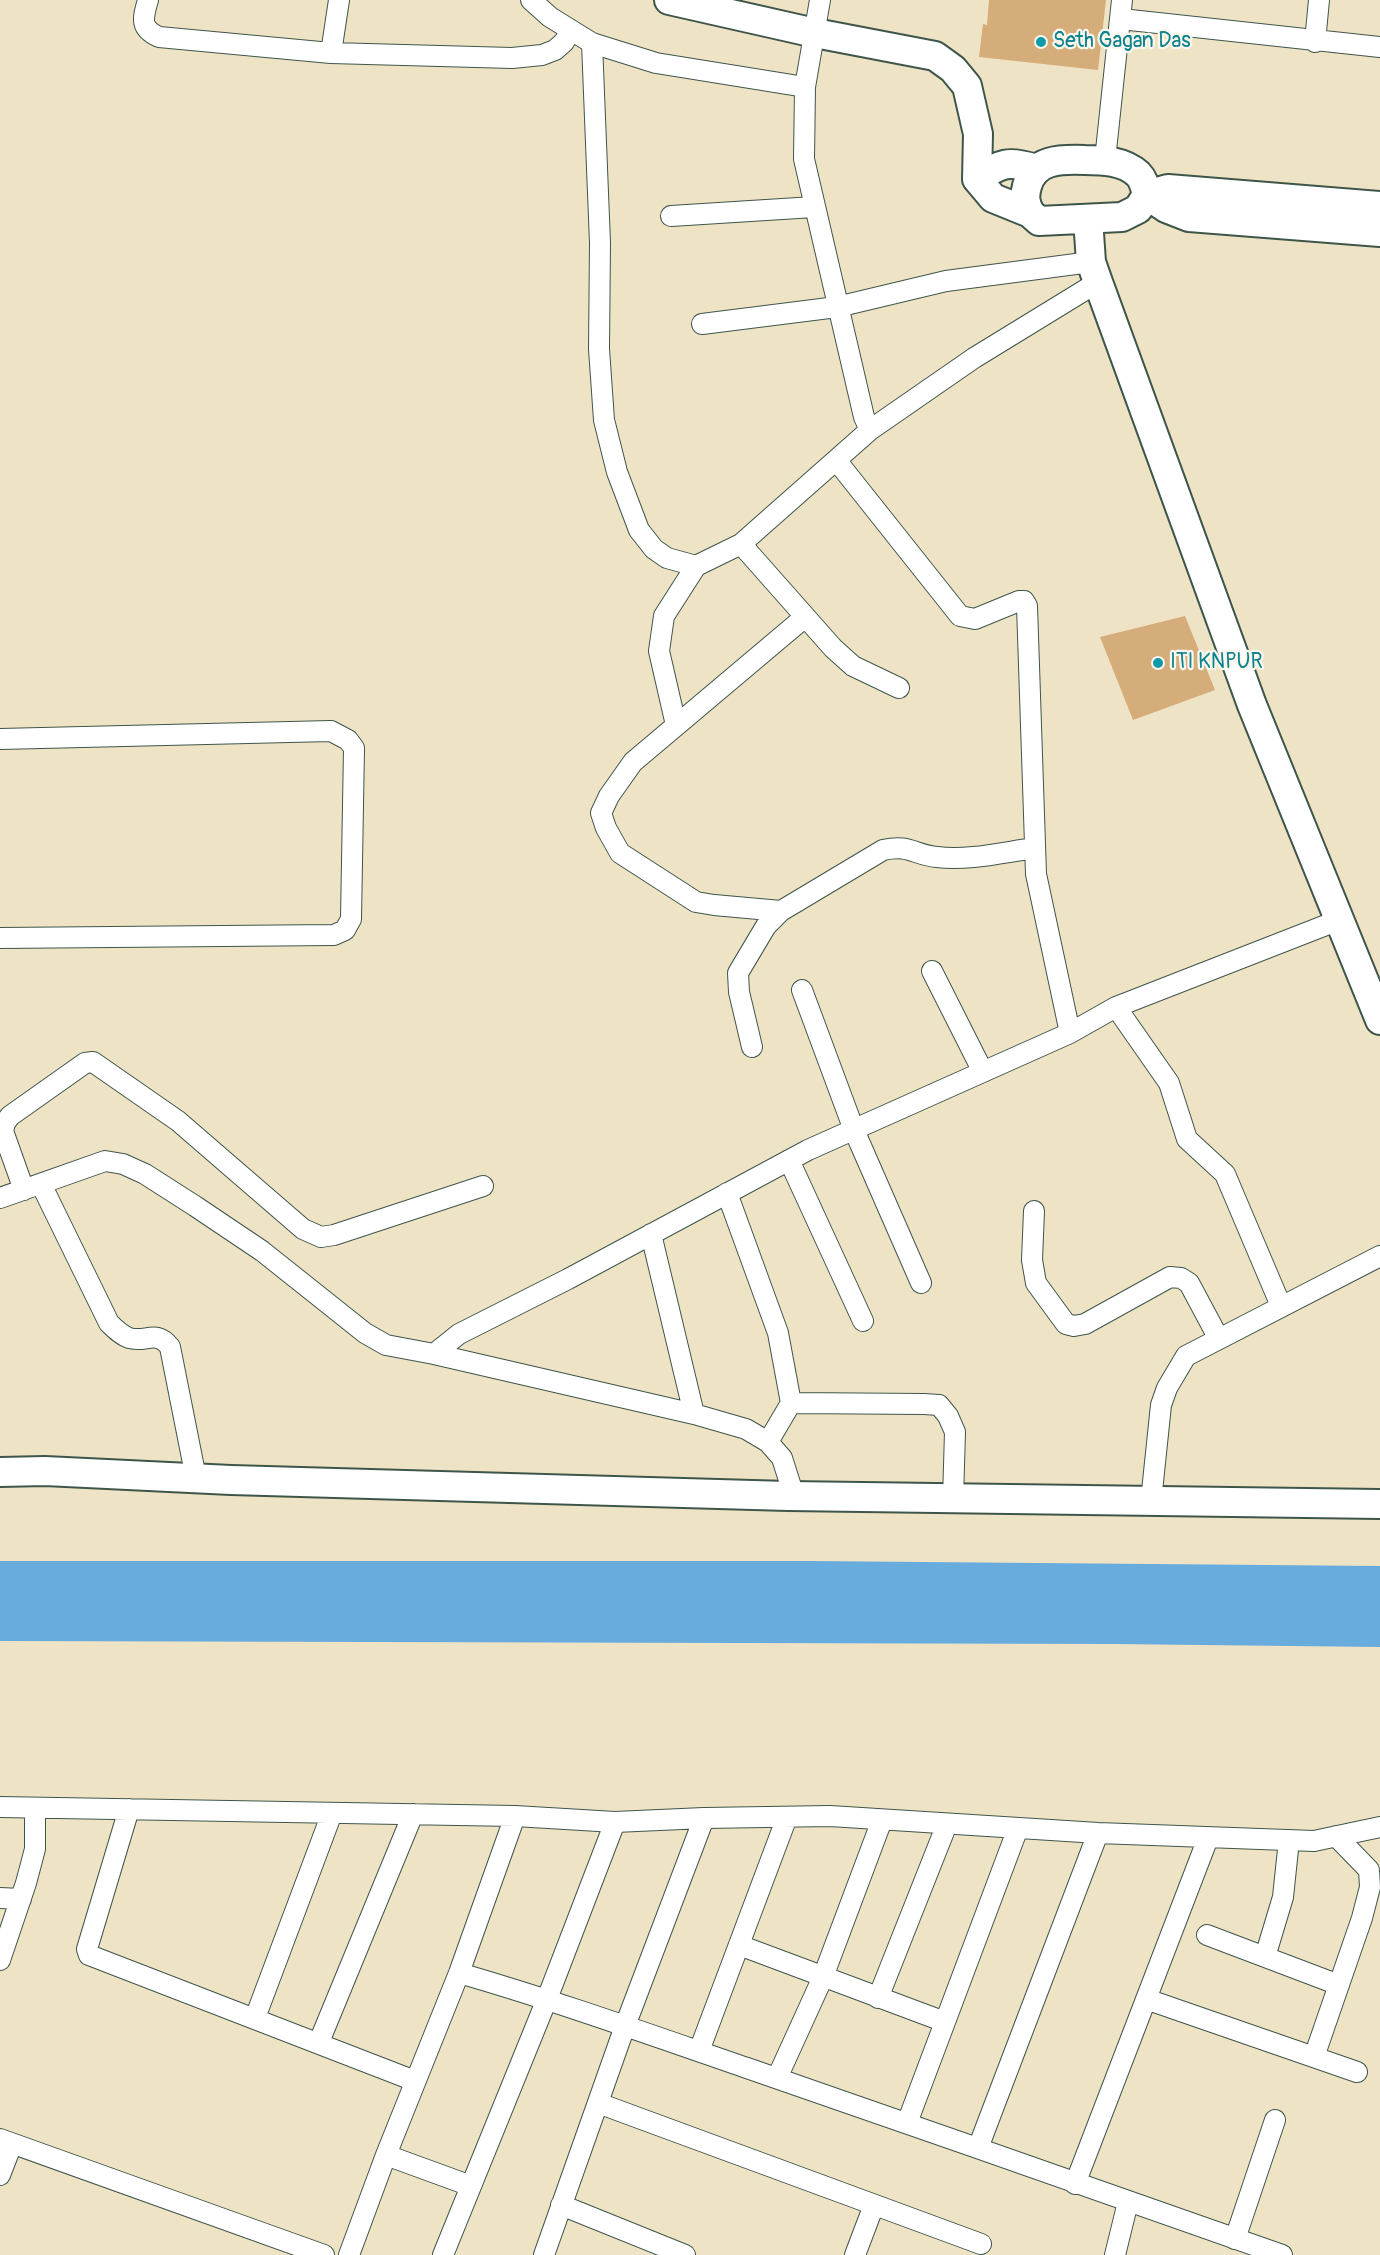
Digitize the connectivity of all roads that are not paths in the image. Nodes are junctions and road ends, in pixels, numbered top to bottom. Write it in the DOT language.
graph roads {
  1 [pos="148,0"];
  2 [pos="339,0"];
  3 [pos="531,0"];
  4 [pos="669,0"];
  5 [pos="820,0"];
  6 [pos="1319,0"];
  7 [pos="1121,9"];
  8 [pos="571,30"];
  9 [pos="815,33"];
  10 [pos="1315,42"];
  11 [pos="592,43"];
  12 [pos="1380,47"];
  13 [pos="331,53"];
  14 [pos="805,87"];
  15 [pos="1105,160"];
  16 [pos="1036,169"];
  17 [pos="977,179"];
  18 [pos="1147,195"];
  19 [pos="1380,206"];
  20 [pos="814,207"];
  21 [pos="1030,213"];
  22 [pos="671,216"];
  23 [pos="1088,219"];
  24 [pos="1380,232"];
  25 [pos="1094,272"];
  26 [pos="837,308"];
  27 [pos="702,324"];
  28 [pos="870,430"];
  29 [pos="836,460"];
  30 [pos="741,544"];
  31 [pos="696,566"];
  32 [pos="805,617"];
  33 [pos="899,688"];
  34 [pos="676,725"];
  35 [pos="0,739"];
  36 [pos="1035,848"];
  37 [pos="781,911"];
  38 [pos="1339,920"];
  39 [pos="0,938"];
  40 [pos="932,971"];
  41 [pos="802,990"];
  42 [pos="1116,1007"];
  43 [pos="1380,1020"];
  44 [pos="1070,1033"];
  45 [pos="752,1047"];
  46 [pos="983,1072"];
  47 [pos="854,1130"];
  48 [pos="789,1160"];
  49 [pos="483,1186"];
  50 [pos="32,1187"];
  51 [pos="727,1194"];
  52 [pos="0,1198"];
  53 [pos="1034,1211"];
  54 [pos="651,1234"];
  55 [pos="1380,1256"];
  56 [pos="921,1283"];
  57 [pos="1281,1306"];
  58 [pos="863,1321"];
  59 [pos="1220,1339"];
  60 [pos="434,1354"];
  61 [pos="791,1403"];
  62 [pos="694,1414"];
  63 [pos="768,1442"];
  64 [pos="0,1472"];
  65 [pos="196,1478"];
  66 [pos="794,1496"];
  67 [pos="953,1499"];
  68 [pos="1151,1501"];
  69 [pos="1380,1504"];
  70 [pos="0,1807"];
  71 [pos="35,1808"];
  72 [pos="129,1809"];
  73 [pos="332,1813"];
  74 [pos="413,1814"];
  75 [pos="516,1816"];
  76 [pos="787,1817"];
  77 [pos="704,1818"];
  78 [pos="882,1820"];
  79 [pos="615,1822"];
  80 [pos="947,1824"];
  81 [pos="1380,1827"];
  82 [pos="1018,1828"];
  83 [pos="1098,1833"];
  84 [pos="1336,1836"];
  85 [pos="1208,1838"];
  86 [pos="1288,1840"];
  87 [pos="0,1898"];
  88 [pos="21,1899"];
  89 [pos="1207,1935"];
  90 [pos="739,1945"];
  91 [pos="1264,1958"];
  92 [pos="0,1960"];
  93 [pos="459,1972"];
  94 [pos="823,1977"];
  95 [pos="1339,1985"];
  96 [pos="878,1998"];
  97 [pos="547,1999"];
  98 [pos="1146,1999"];
  99 [pos="255,2018"];
  100 [pos="945,2022"];
  101 [pos="624,2026"];
  102 [pos="319,2042"];
  103 [pos="699,2051"];
  104 [pos="1314,2057"];
  105 [pos="1358,2072"];
  106 [pos="777,2078"];
  107 [pos="415,2081"];
  108 [pos="597,2103"];
  109 [pos="1275,2120"];
  110 [pos="907,2123"];
  111 [pos="6,2142"];
  112 [pos="978,2148"];
  113 [pos="386,2155"];
  114 [pos="0,2175"];
  115 [pos="1075,2184"];
  116 [pos="471,2186"];
  117 [pos="1128,2202"];
  118 [pos="561,2205"];
  119 [pos="874,2205"];
  120 [pos="1235,2239"];
  121 [pos="981,2244"];
  122 [pos="324,2255"];
  123 [pos="349,2255"];
  124 [pos="443,2255"];
  125 [pos="544,2255"];
  126 [pos="685,2255"];
  127 [pos="855,2255"];
  128 [pos="1114,2255"];
  129 [pos="1282,2255"];
  1 -- 13 [label="street"];
  2 -- 13 [label="street"];
  3 -- 8 [label="street"];
  4 -- 9 [label="street"];
  5 -- 9 [label="street"];
  6 -- 10 [label="street"];
  7 -- 10 [label="street"];
  7 -- 15 [label="street"];
  8 -- 11 [label="street"];
  8 -- 13 [label="street"];
  9 -- 14 [label="street"];
  9 -- 17 [label="street"];
  10 -- 12 [label="street"];
  11 -- 14 [label="street"];
  11 -- 31 [label="street"];
  14 -- 20 [label="street"];
  15 -- 16 [label="street"];
  15 -- 18 [label="street"];
  16 -- 17 [label="street"];
  16 -- 21 [label="street"];
  17 -- 21 [label="street"];
  18 -- 19 [label="street"];
  18 -- 23 [label="street"];
  18 -- 24 [label="street"];
  20 -- 22 [label="street"];
  20 -- 26 [label="street"];
  21 -- 23 [label="street"];
  23 -- 25 [label="street"];
  25 -- 26 [label="street"];
  25 -- 28 [label="street"];
  25 -- 38 [label="street"];
  26 -- 27 [label="street"];
  26 -- 28 [label="street"];
  28 -- 29 [label="street"];
  29 -- 30 [label="street"];
  29 -- 36 [label="street"];
  30 -- 31 [label="street"];
  30 -- 32 [label="street"];
  31 -- 34 [label="street"];
  32 -- 33 [label="street"];
  32 -- 34 [label="street"];
  34 -- 37 [label="street"];
  35 -- 39 [label="street"];
  36 -- 37 [label="street"];
  36 -- 44 [label="street"];
  37 -- 45 [label="street"];
  38 -- 42 [label="street"];
  38 -- 43 [label="street"];
  40 -- 46 [label="street"];
  41 -- 47 [label="street"];
  42 -- 44 [label="street"];
  42 -- 57 [label="street"];
  44 -- 46 [label="street"];
  46 -- 47 [label="street"];
  47 -- 48 [label="street"];
  47 -- 56 [label="street"];
  48 -- 51 [label="street"];
  48 -- 58 [label="street"];
  49 -- 50 [label="street"];
  50 -- 52 [label="street"];
  50 -- 60 [label="street"];
  50 -- 65 [label="street"];
  51 -- 54 [label="street"];
  51 -- 61 [label="street"];
  53 -- 59 [label="street"];
  54 -- 60 [label="street"];
  54 -- 62 [label="street"];
  55 -- 57 [label="street"];
  57 -- 59 [label="street"];
  59 -- 68 [label="street"];
  60 -- 62 [label="street"];
  61 -- 63 [label="street"];
  61 -- 67 [label="street"];
  62 -- 63 [label="street"];
  63 -- 66 [label="street"];
  64 -- 65 [label="street"];
  65 -- 66 [label="street"];
  66 -- 67 [label="street"];
  67 -- 68 [label="street"];
  68 -- 69 [label="street"];
  70 -- 71 [label="street"];
  71 -- 72 [label="street"];
  71 -- 88 [label="street"];
  72 -- 73 [label="street"];
  72 -- 99 [label="street"];
  73 -- 74 [label="street"];
  73 -- 99 [label="street"];
  74 -- 75 [label="street"];
  74 -- 102 [label="street"];
  75 -- 79 [label="street"];
  75 -- 93 [label="street"];
  76 -- 77 [label="street"];
  76 -- 78 [label="street"];
  76 -- 90 [label="street"];
  77 -- 79 [label="street"];
  77 -- 101 [label="street"];
  78 -- 80 [label="street"];
  78 -- 94 [label="street"];
  79 -- 97 [label="street"];
  80 -- 82 [label="street"];
  80 -- 96 [label="street"];
  81 -- 84 [label="street"];
  82 -- 83 [label="street"];
  82 -- 100 [label="street"];
  83 -- 85 [label="street"];
  83 -- 112 [label="street"];
  84 -- 86 [label="street"];
  84 -- 95 [label="street"];
  85 -- 86 [label="street"];
  85 -- 98 [label="street"];
  86 -- 91 [label="street"];
  87 -- 88 [label="street"];
  88 -- 92 [label="street"];
  89 -- 91 [label="street"];
  90 -- 94 [label="street"];
  90 -- 103 [label="street"];
  91 -- 95 [label="street"];
  93 -- 97 [label="street"];
  93 -- 107 [label="street"];
  94 -- 96 [label="street"];
  94 -- 106 [label="street"];
  95 -- 104 [label="street"];
  96 -- 100 [label="street"];
  97 -- 101 [label="street"];
  97 -- 116 [label="street"];
  98 -- 104 [label="street"];
  98 -- 115 [label="street"];
  99 -- 102 [label="street"];
  100 -- 110 [label="street"];
  101 -- 103 [label="street"];
  101 -- 108 [label="street"];
  102 -- 107 [label="street"];
  103 -- 106 [label="street"];
  104 -- 105 [label="street"];
  106 -- 110 [label="street"];
  107 -- 113 [label="street"];
  108 -- 118 [label="street"];
  108 -- 119 [label="street"];
  109 -- 120 [label="street"];
  110 -- 112 [label="street"];
  111 -- 114 [label="street"];
  111 -- 122 [label="street"];
  112 -- 115 [label="street"];
  113 -- 116 [label="street"];
  113 -- 123 [label="street"];
  115 -- 117 [label="street"];
  116 -- 124 [label="street"];
  117 -- 120 [label="street"];
  117 -- 128 [label="street"];
  118 -- 125 [label="street"];
  118 -- 126 [label="street"];
  119 -- 121 [label="street"];
  119 -- 127 [label="street"];
  120 -- 129 [label="street"];
}
